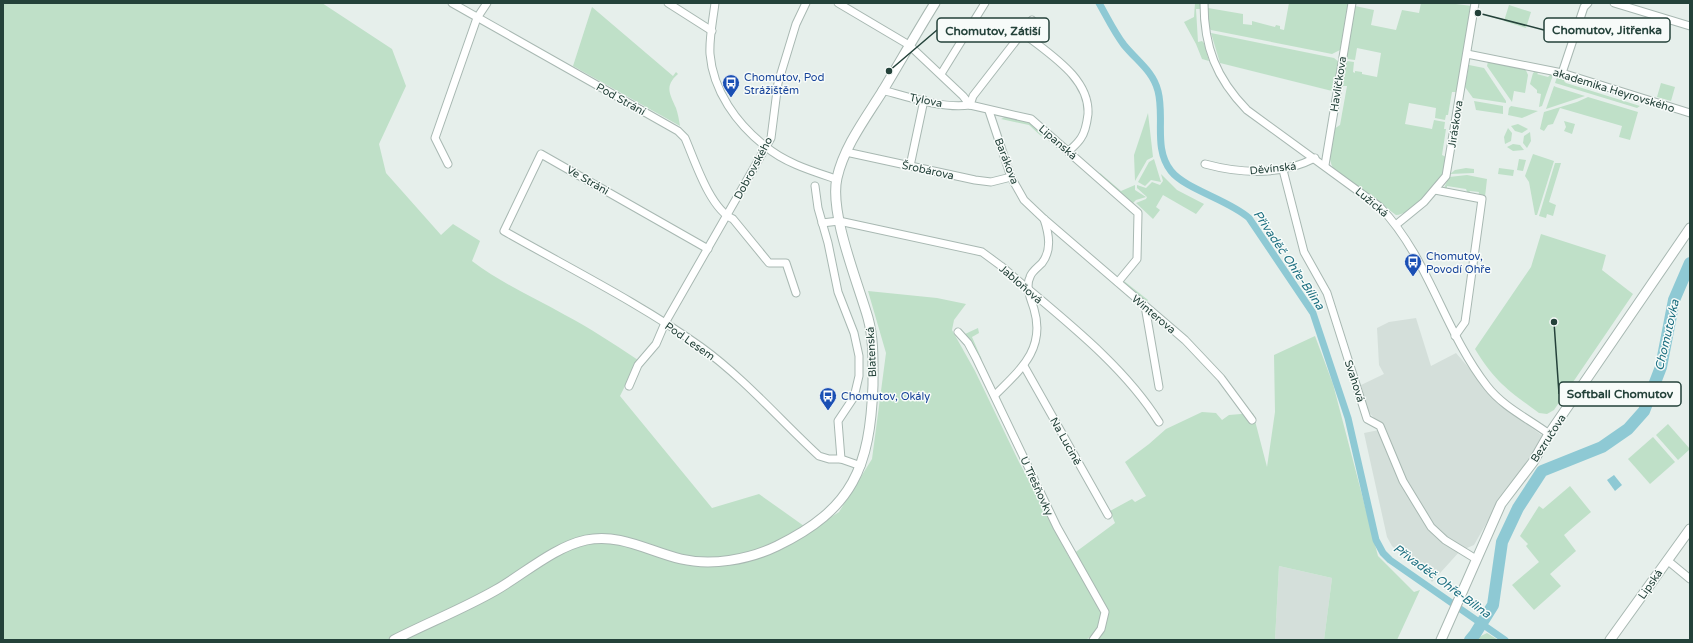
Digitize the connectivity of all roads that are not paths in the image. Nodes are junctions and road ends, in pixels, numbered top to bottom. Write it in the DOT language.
graph roads {
  1 [pos="452,3"];
  2 [pos="487,3"];
  3 [pos="668,3"];
  4 [pos="716,3"];
  5 [pos="806,3"];
  6 [pos="838,3"];
  7 [pos="935,3"];
  8 [pos="985,3"];
  9 [pos="1204,3"];
  10 [pos="1352,3"];
  11 [pos="1475,3"];
  12 [pos="1588,3"];
  13 [pos="1614,3"];
  14 [pos="477,18"];
  15 [pos="1032,20"];
  16 [pos="1690,26"];
  17 [pos="712,31"];
  18 [pos="1022,32"];
  19 [pos="909,45"];
  20 [pos="1467,54"];
  21 [pos="1562,73"];
  22 [pos="941,74"];
  23 [pos="882,90"];
  24 [pos="924,100"];
  25 [pos="970,106"];
  26 [pos="989,111"];
  27 [pos="1690,113"];
  28 [pos="765,147"];
  29 [pos="1069,151"];
  30 [pos="846,152"];
  31 [pos="1315,158"];
  32 [pos="448,164"];
  33 [pos="1205,164"];
  34 [pos="1325,165"];
  35 [pos="910,166"];
  36 [pos="1283,170"];
  37 [pos="1011,177"];
  38 [pos="836,179"];
  39 [pos="815,186"];
  40 [pos="1434,190"];
  41 [pos="727,216"];
  42 [pos="1044,219"];
  43 [pos="839,221"];
  44 [pos="822,223"];
  45 [pos="1397,224"];
  46 [pos="1690,228"];
  47 [pos="504,230"];
  48 [pos="708,249"];
  49 [pos="1118,282"];
  50 [pos="1028,290"];
  51 [pos="796,293"];
  52 [pos="1145,306"];
  53 [pos="665,323"];
  54 [pos="958,332"];
  55 [pos="1455,336"];
  56 [pos="1024,366"];
  57 [pos="628,386"];
  58 [pos="1159,387"];
  59 [pos="995,395"];
  60 [pos="1252,420"];
  61 [pos="1159,422"];
  62 [pos="1549,434"];
  63 [pos="841,458"];
  64 [pos="861,466"];
  65 [pos="1108,515"];
  66 [pos="1690,529"];
  67 [pos="1476,559"];
  68 [pos="1667,560"];
  69 [pos="1690,579"];
  70 [pos="394,640"];
  71 [pos="1093,640"];
  72 [pos="1441,640"];
  73 [pos="1610,640"];
  1 -- 14 [label="street, Pod Strání"];
  2 -- 14 [label="street"];
  3 -- 17 [label="street"];
  4 -- 17 [label="street"];
  5 -- 28 [label="street, Dobrovského"];
  6 -- 19 [label="street"];
  7 -- 19 [label="street, Blatenská"];
  8 -- 22 [label="street"];
  9 -- 31 [label="street, Lužická"];
  10 -- 34 [label="street, Havlíčkova"];
  11 -- 20 [label="street, Jiráskova"];
  12 -- 21 [label="street"];
  13 -- 16 [label="street"];
  14 -- 32 [label="street"];
  14 -- 41 [label="street, Pod Strání"];
  15 -- 18 [label="street"];
  17 -- 28 [label="street"];
  18 -- 25 [label="street"];
  18 -- 29 [label="street"];
  19 -- 22 [label="street"];
  19 -- 23 [label="street, Blatenská"];
  20 -- 21 [label="street, akademika Heyrovského"];
  20 -- 40 [label="street, Jiráskova"];
  21 -- 27 [label="street, akademika Heyrovského"];
  22 -- 25 [label="street"];
  23 -- 24 [label="street, Tylova"];
  23 -- 30 [label="street, Blatenská"];
  24 -- 25 [label="street, Tylova"];
  24 -- 35 [label="street"];
  25 -- 26 [label="street, Lipanská"];
  26 -- 29 [label="street, Lipanská"];
  26 -- 37 [label="street, Barákova"];
  28 -- 38 [label="street"];
  28 -- 41 [label="street, Dobrovského"];
  29 -- 49 [label="street, Lipanská"];
  30 -- 35 [label="street, Šrobárova"];
  30 -- 38 [label="street, Blatenská"];
  31 -- 34 [label="street, Lužická"];
  31 -- 36 [label="street, Děvínská"];
  33 -- 36 [label="street, Děvínská"];
  34 -- 45 [label="street, Lužická"];
  35 -- 37 [label="street, Šrobárova"];
  36 -- 67 [label="street, Svahová"];
  37 -- 42 [label="street, Barákova"];
  38 -- 43 [label="street, Blatenská"];
  39 -- 44 [label="street"];
  40 -- 45 [label="street, Jiráskova"];
  40 -- 55 [label="street"];
  41 -- 48 [label="street, Dobrovského"];
  41 -- 51 [label="street"];
  42 -- 49 [label="street, Winterova"];
  42 -- 50 [label="street"];
  43 -- 44 [label="street, Jabloňová"];
  43 -- 50 [label="street, Jabloňová"];
  43 -- 64 [label="street, Blatenská"];
  44 -- 63 [label="street"];
  45 -- 55 [label="street, Lužická"];
  46 -- 62 [label="street, Bezručova"];
  47 -- 48 [label="street, Ve Stráni"];
  47 -- 53 [label="street, Pod Lesem"];
  48 -- 53 [label="street, Dobrovského"];
  49 -- 52 [label="street, Winterova"];
  50 -- 56 [label="street"];
  50 -- 61 [label="street, Jabloňová"];
  52 -- 58 [label="street"];
  52 -- 60 [label="street, Winterova"];
  53 -- 57 [label="street, Dobrovského"];
  53 -- 63 [label="street, Pod Lesem"];
  54 -- 59 [label="street, U Třešňovky"];
  55 -- 62 [label="street, Lužická"];
  56 -- 59 [label="street"];
  56 -- 65 [label="street, Na Lucině"];
  59 -- 71 [label="street, U Třešňovky"];
  62 -- 67 [label="street, Bezručova"];
  63 -- 64 [label="street, Pod Lesem"];
  64 -- 70 [label="street, Blatenská"];
  66 -- 68 [label="street, Lipská"];
  67 -- 72 [label="street, Bezručova"];
  68 -- 69 [label="street"];
  68 -- 73 [label="street, Lipská"];
}
